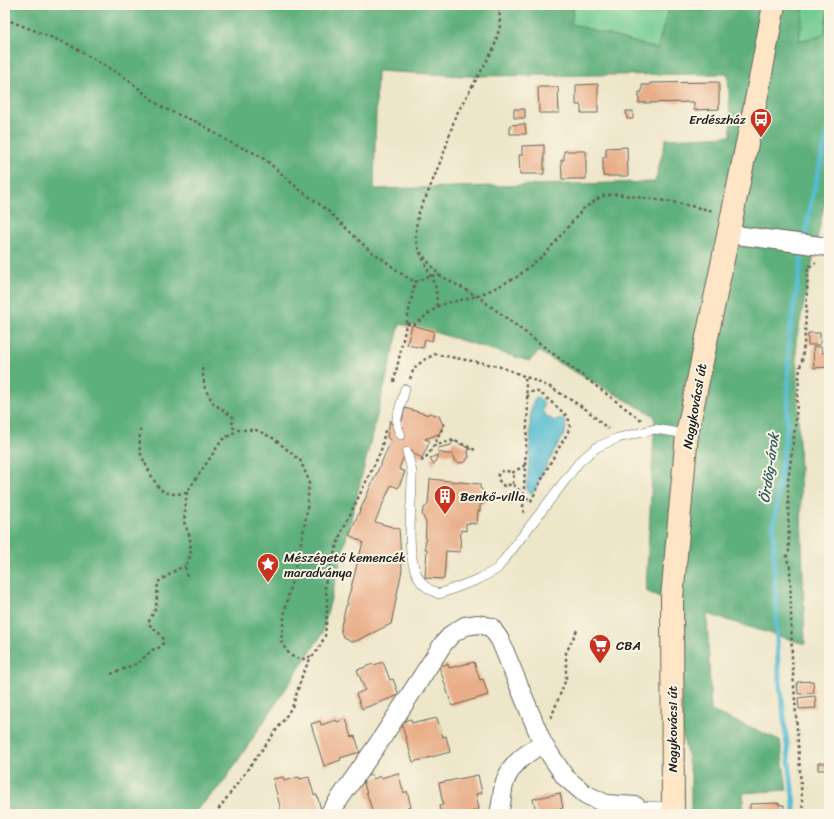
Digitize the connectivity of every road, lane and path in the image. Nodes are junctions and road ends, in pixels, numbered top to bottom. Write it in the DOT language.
graph roads {
  1 [pos="499,5"];
  2 [pos="774,5"];
  3 [pos="5,19"];
  4 [pos="730,225"];
  5 [pos="823,246"];
  6 [pos="419,250"];
  7 [pos="430,276"];
  8 [pos="439,276"];
  9 [pos="415,282"];
  10 [pos="476,296"];
  11 [pos="437,306"];
  12 [pos="407,324"];
  13 [pos="202,368"];
  14 [pos="525,376"];
  15 [pos="393,389"];
  16 [pos="405,389"];
  17 [pos="527,397"];
  18 [pos="445,424"];
  19 [pos="386,425"];
  20 [pos="140,429"];
  21 [pos="655,429"];
  22 [pos="238,430"];
  23 [pos="687,434"];
  24 [pos="401,435"];
  25 [pos="618,438"];
  26 [pos="433,447"];
  27 [pos="475,450"];
  28 [pos="408,452"];
  29 [pos="411,464"];
  30 [pos="526,465"];
  31 [pos="514,472"];
  32 [pos="513,484"];
  33 [pos="186,492"];
  34 [pos="523,495"];
  35 [pos="533,498"];
  36 [pos="185,566"];
  37 [pos="187,577"];
  38 [pos="577,630"];
  39 [pos="312,656"];
  40 [pos="110,674"];
  41 [pos="542,742"];
  42 [pos="636,806"];
  43 [pos="606,809"];
  44 [pos="673,810"];
  45 [pos="215,814"];
  46 [pos="329,814"];
  47 [pos="499,814"];
  48 [pos="803,814"];
  1 -- 6 [label="path"];
  2 -- 4 [label="street, Nagykovácsi út"];
  3 -- 9 [label="path"];
  4 -- 5 [label="street"];
  4 -- 10 [label="path"];
  4 -- 23 [label="street, Nagykovácsi út"];
  5 -- 48 [label="path"];
  6 -- 7 [label="path"];
  6 -- 8 [label="path"];
  7 -- 8 [label="path"];
  7 -- 9 [label="path"];
  7 -- 11 [label="path"];
  8 -- 10 [label="path"];
  9 -- 12 [label="path"];
  10 -- 11 [label="path"];
  10 -- 21 [label="path"];
  11 -- 12 [label="path"];
  12 -- 15 [label="path"];
  13 -- 22 [label="path"];
  14 -- 16 [label="path"];
  14 -- 17 [label="path"];
  14 -- 25 [label="path"];
  16 -- 24 [label="lane"];
  17 -- 30 [label="path"];
  17 -- 35 [label="path"];
  18 -- 26 [label="path"];
  19 -- 39 [label="path"];
  20 -- 33 [label="path"];
  21 -- 23 [label="lane"];
  21 -- 25 [label="lane"];
  22 -- 33 [label="path"];
  22 -- 39 [label="path"];
  23 -- 44 [label="street, Nagykovácsi út"];
  25 -- 29 [label="lane"];
  26 -- 27 [label="path"];
  26 -- 29 [label="path"];
  28 -- 29 [label="lane"];
  30 -- 31 [label="path"];
  30 -- 34 [label="path"];
  31 -- 32 [label="path"];
  31 -- 32 [label="path"];
  32 -- 34 [label="path"];
  33 -- 36 [label="path"];
  34 -- 35 [label="path"];
  34 -- 35 [label="path"];
  36 -- 37 [label="path"];
  36 -- 40 [label="path"];
  38 -- 41 [label="path"];
  39 -- 45 [label="path"];
  41 -- 43 [label="street"];
  41 -- 46 [label="street"];
  41 -- 47 [label="street"];
  42 -- 43 [label="street"];
  42 -- 44 [label="lane"];
}
